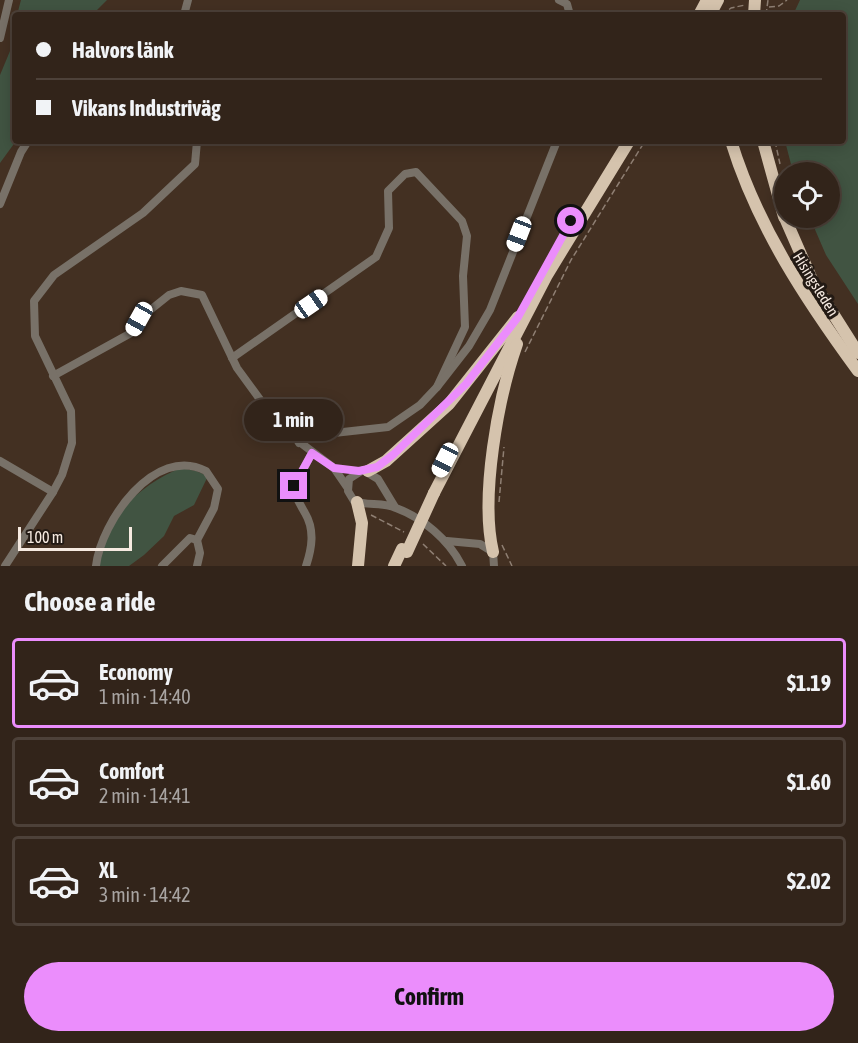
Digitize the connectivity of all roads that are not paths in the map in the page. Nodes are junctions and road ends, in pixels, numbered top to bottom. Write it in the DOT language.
graph roads {
  1 [pos="9,0"];
  2 [pos="560,0"];
  3 [pos="569,12"];
  4 [pos="0,38"];
  5 [pos="26,144"];
  6 [pos="197,144"];
  7 [pos="556,144"];
  8 [pos="619,144"];
  9 [pos="627,144"];
  10 [pos="732,144"];
  11 [pos="764,144"];
  12 [pos="774,181"];
  13 [pos="0,204"];
  14 [pos="789,228"];
  15 [pos="530,308"];
  16 [pos="518,317"];
  17 [pos="858,353"];
  18 [pos="232,358"];
  19 [pos="858,371"];
  20 [pos="53,376"];
  21 [pos="437,387"];
  22 [pos="299,443"];
  23 [pos="312,453"];
  24 [pos="0,461"];
  25 [pos="334,468"];
  26 [pos="364,471"];
  27 [pos="347,487"];
  28 [pos="53,492"];
  29 [pos="432,492"];
  30 [pos="395,507"];
  31 [pos="358,508"];
  32 [pos="197,540"];
  33 [pos="447,541"];
  34 [pos="404,551"];
  35 [pos="496,561"];
  36 [pos="5,566"];
  37 [pos="96,566"];
  38 [pos="162,566"];
  39 [pos="197,566"];
  40 [pos="306,566"];
  41 [pos="358,566"];
  42 [pos="394,566"];
  43 [pos="400,566"];
  44 [pos="462,566"];
  1 -- 4 [label="street"];
  2 -- 3 [label="street"];
  5 -- 13 [label="street"];
  6 -- 20 [label="street"];
  7 -- 21 [label="street"];
  8 -- 16 [label="highway"];
  9 -- 15 [label="highway"];
  10 -- 19 [label="highway, Hisingsleden"];
  11 -- 12 [label="highway, Hisingsleden"];
  14 -- 17 [label="highway, Hisingsleden"];
  15 -- 29 [label="highway"];
  15 -- 35 [label="highway"];
  16 -- 26 [label="highway"];
  16 -- 29 [label="highway"];
  18 -- 20 [label="street"];
  18 -- 21 [label="street"];
  18 -- 22 [label="street"];
  20 -- 28 [label="street"];
  21 -- 22 [label="street"];
  22 -- 23 [label="street"];
  23 -- 25 [label="street"];
  23 -- 40 [label="street"];
  24 -- 28 [label="street"];
  25 -- 26 [label="street"];
  25 -- 27 [label="street"];
  26 -- 27 [label="street"];
  26 -- 30 [label="street"];
  27 -- 31 [label="street"];
  28 -- 36 [label="street"];
  29 -- 34 [label="highway"];
  30 -- 31 [label="street"];
  30 -- 33 [label="street"];
  31 -- 41 [label="highway"];
  32 -- 37 [label="street"];
  32 -- 38 [label="street"];
  32 -- 39 [label="street"];
  33 -- 35 [label="street"];
  33 -- 44 [label="street"];
  34 -- 42 [label="highway"];
  34 -- 43 [label="highway"];
}
